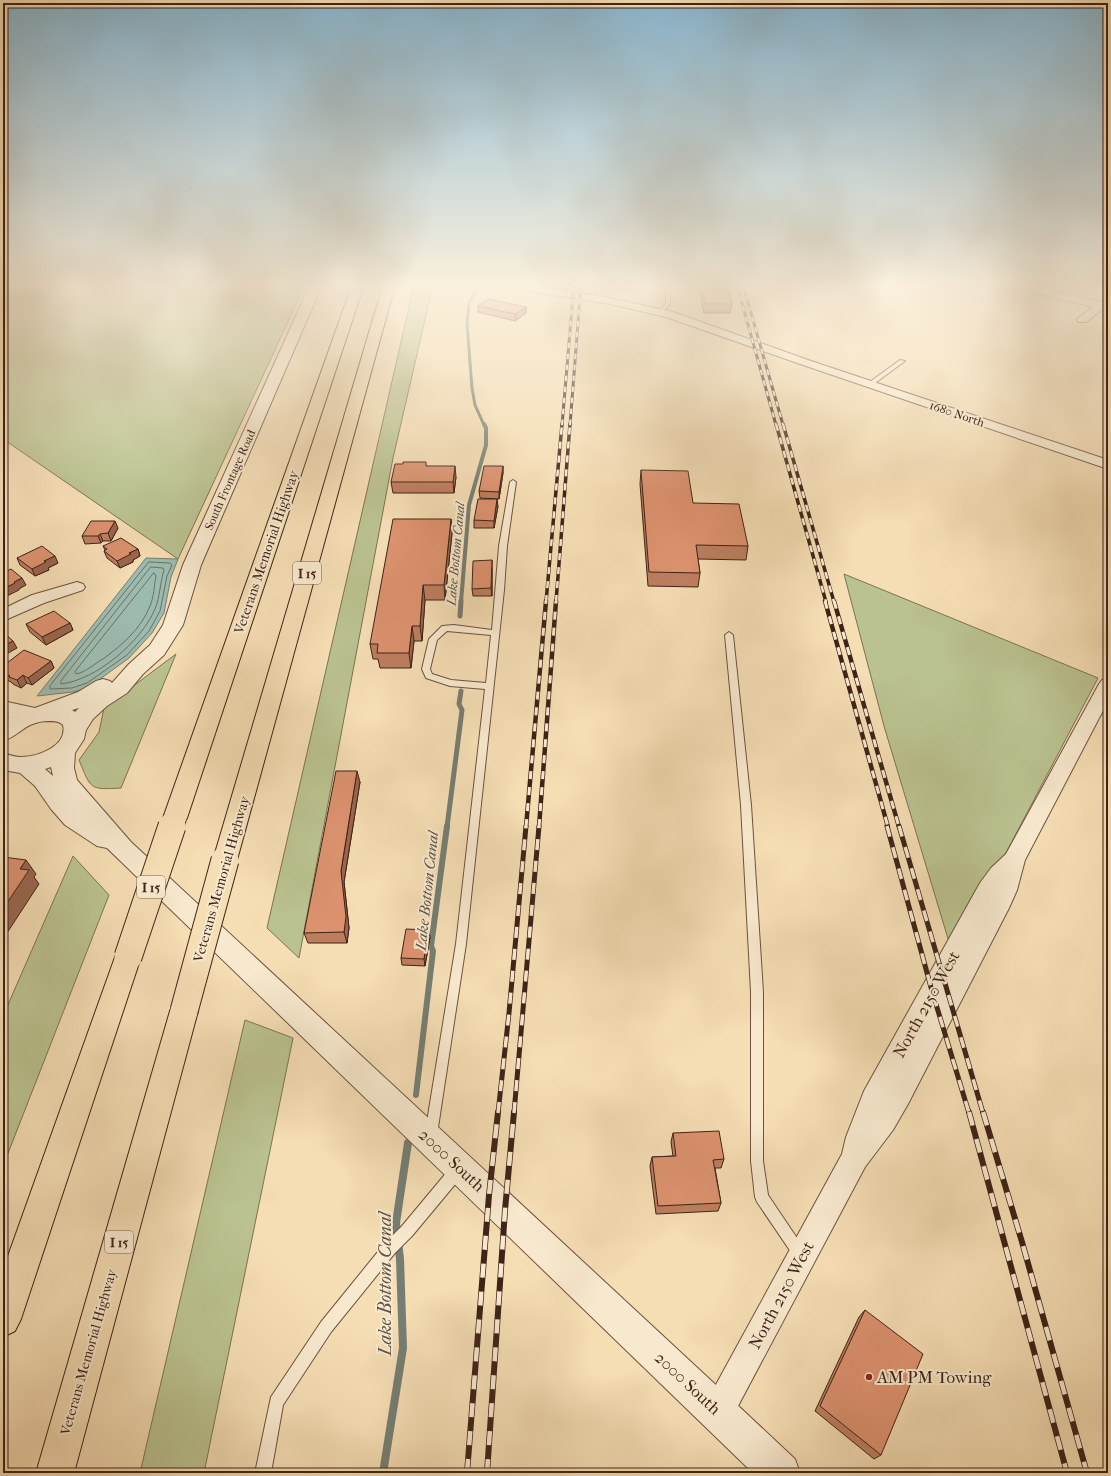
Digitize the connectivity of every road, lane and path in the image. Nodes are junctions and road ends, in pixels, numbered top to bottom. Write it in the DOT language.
graph roads {
  1 [pos="285,354"];
  2 [pos="334,354"];
  3 [pos="369,354"];
  4 [pos="774,354"];
  5 [pos="902,361"];
  6 [pos="869,384"];
  7 [pos="1108,465"];
  8 [pos="513,482"];
  9 [pos="77,587"];
  10 [pos="3,616"];
  11 [pos="494,633"];
  12 [pos="729,635"];
  13 [pos="136,669"];
  14 [pos="1108,684"];
  15 [pos="489,686"];
  16 [pos="3,708"];
  17 [pos="39,714"];
  18 [pos="3,733"];
  19 [pos="70,740"];
  20 [pos="12,766"];
  21 [pos="122,849"];
  22 [pos="430,1140"];
  23 [pos="460,1168"];
  24 [pos="802,1256"];
  25 [pos="3,1319"];
  26 [pos="718,1412"];
  27 [pos="780,1472"];
  28 [pos="55,1473"];
  29 [pos="263,1473"];
  1 -- 13 [label="street, South Frontage Road"];
  2 -- 25 [label="highway, Veterans Memorial Highway / I 15, bridge"];
  3 -- 28 [label="highway, Veterans Memorial Highway / I 15, bridge"];
  4 -- 6 [label="street, 1680 North"];
  5 -- 6 [label="lane"];
  6 -- 7 [label="street, 1680 North"];
  8 -- 11 [label="lane"];
  9 -- 10 [label="street"];
  11 -- 15 [label="lane"];
  11 -- 15 [label="lane"];
  12 -- 24 [label="lane"];
  13 -- 17 [label="street, South Frontage Road"];
  13 -- 19 [label="street, South Frontage Road"];
  14 -- 24 [label="street, North 2150 West"];
  15 -- 22 [label="lane"];
  16 -- 17 [label="street"];
  17 -- 18 [label="street, South Frontage Road"];
  17 -- 19 [label="street"];
  19 -- 20 [label="street"];
  19 -- 21 [label="street"];
  20 -- 21 [label="street"];
  21 -- 22 [label="street, 2000 South"];
  22 -- 23 [label="street, 2000 South"];
  23 -- 26 [label="street, 2000 South"];
  23 -- 29 [label="lane"];
  24 -- 26 [label="street, North 2150 West"];
  26 -- 27 [label="street, 2000 South"];
}
